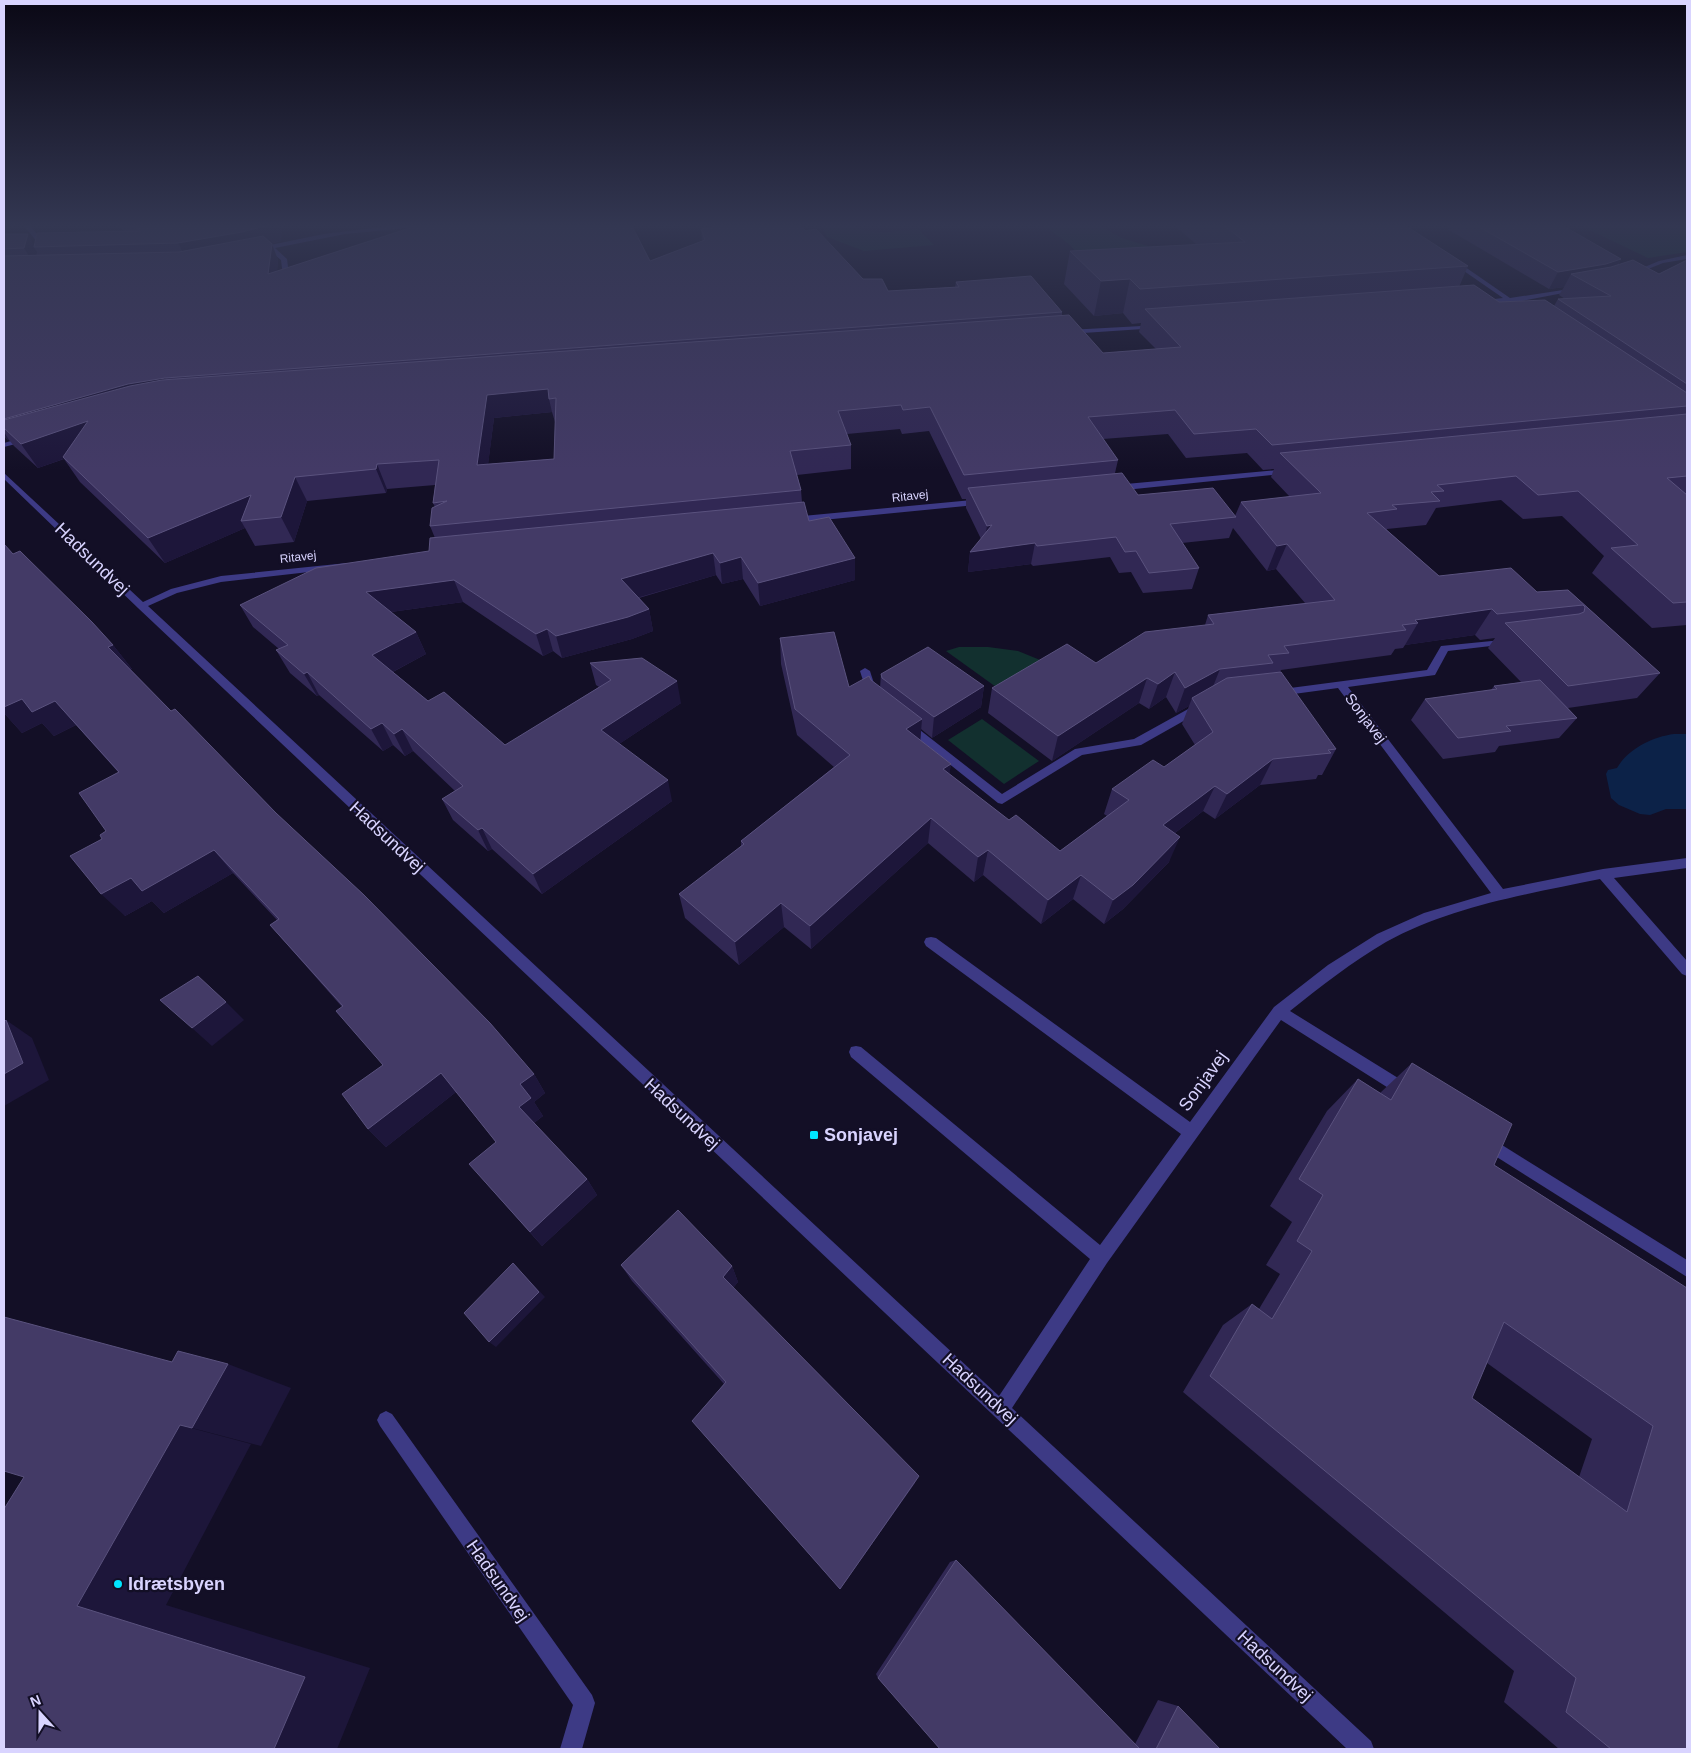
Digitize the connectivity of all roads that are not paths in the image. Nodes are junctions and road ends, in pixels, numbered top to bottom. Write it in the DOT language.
graph roads {
  1 [pos="1169,325"];
  2 [pos="1060,333"];
  3 [pos="37,435"];
  4 [pos="4,445"];
  5 [pos="1297,470"];
  6 [pos="4,475"];
  7 [pos="1104,490"];
  8 [pos="995,500"];
  9 [pos="778,522"];
  10 [pos="351,564"];
  11 [pos="141,606"];
  12 [pos="1522,639"];
  13 [pos="866,671"];
  14 [pos="1341,685"];
  15 [pos="1263,694"];
  16 [pos="875,702"];
  17 [pos="1206,704"];
  18 [pos="898,719"];
  19 [pos="1687,863"];
  20 [pos="1603,874"];
  21 [pos="1500,894"];
  22 [pos="931,942"];
  23 [pos="1687,970"];
  24 [pos="1279,1011"];
  25 [pos="856,1052"];
  26 [pos="1421,1101"];
  27 [pos="1191,1132"];
  28 [pos="1471,1132"];
  29 [pos="1101,1257"];
  30 [pos="1687,1269"];
  31 [pos="1001,1408"];
  32 [pos="386,1420"];
  33 [pos="571,1749"];
  34 [pos="1364,1749"];
  1 -- 2 [label="street"];
  3 -- 4 [label="street"];
  5 -- 7 [label="street"];
  6 -- 11 [label="street, Hadsundvej"];
  8 -- 9 [label="street, Ritavej"];
  10 -- 11 [label="street, Ritavej"];
  11 -- 31 [label="street, Hadsundvej"];
  12 -- 14 [label="street, Sonjavej"];
  13 -- 16 [label="street"];
  14 -- 15 [label="street, Sonjavej"];
  14 -- 21 [label="street, Sonjavej"];
  17 -- 18 [label="street"];
  19 -- 20 [label="street, Sonjavej"];
  20 -- 21 [label="street, Sonjavej"];
  20 -- 23 [label="street"];
  21 -- 24 [label="street, Sonjavej"];
  22 -- 27 [label="street"];
  24 -- 26 [label="street"];
  24 -- 27 [label="street, Sonjavej"];
  25 -- 29 [label="street"];
  27 -- 29 [label="street, Sonjavej"];
  28 -- 30 [label="street"];
  29 -- 31 [label="street, Sonjavej"];
  31 -- 34 [label="street, Hadsundvej"];
  32 -- 33 [label="street, Hadsundvej"];
}
